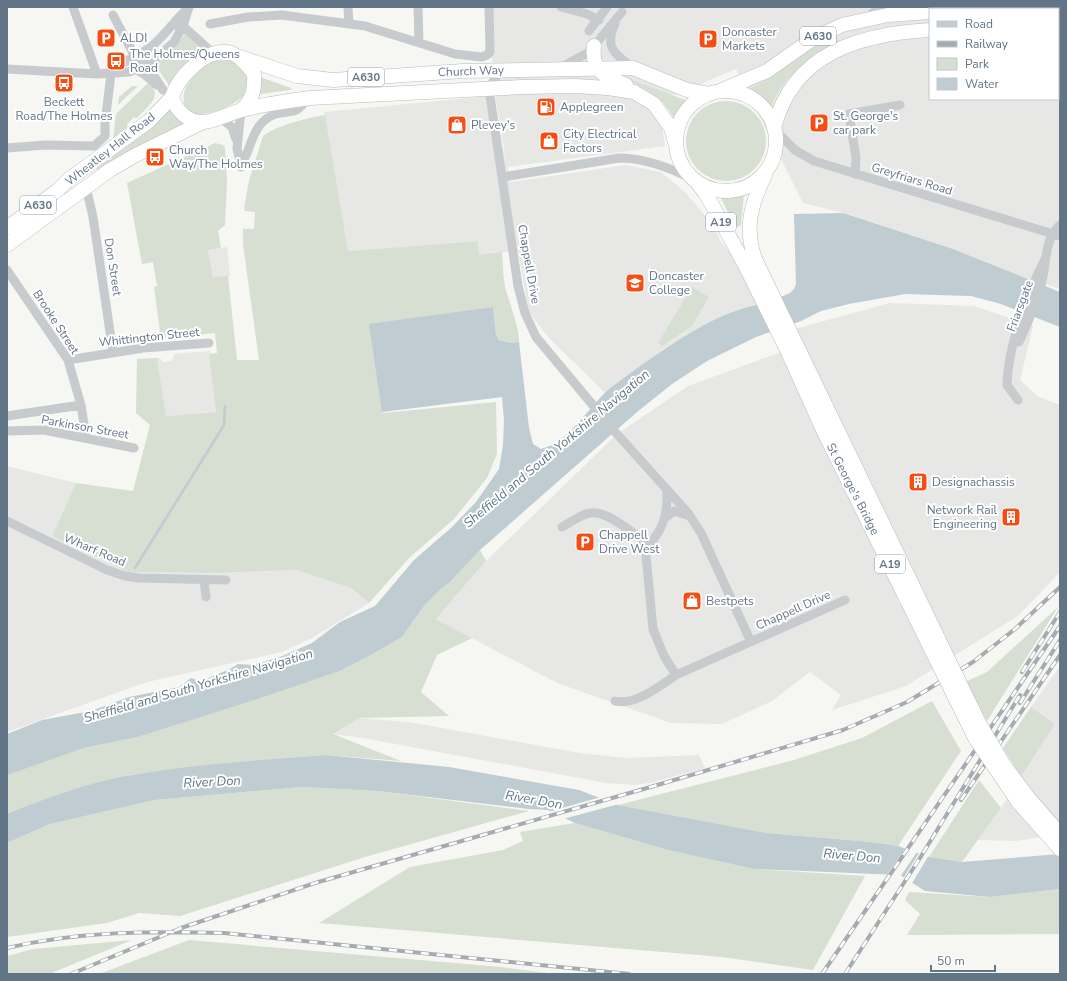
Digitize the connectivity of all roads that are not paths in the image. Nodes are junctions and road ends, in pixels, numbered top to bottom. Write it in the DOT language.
graph roads {
  1 [pos="73,7"];
  2 [pos="348,7"];
  3 [pos="418,7"];
  4 [pos="489,7"];
  5 [pos="561,7"];
  6 [pos="607,7"];
  7 [pos="880,7"];
  8 [pos="891,7"];
  9 [pos="623,9"];
  10 [pos="929,12"];
  11 [pos="904,14"];
  12 [pos="113,15"];
  13 [pos="863,19"];
  14 [pos="599,20"];
  15 [pos="210,24"];
  16 [pos="349,24"];
  17 [pos="183,26"];
  18 [pos="929,30"];
  19 [pos="589,31"];
  20 [pos="163,35"];
  21 [pos="419,43"];
  22 [pos="594,46"];
  23 [pos="214,54"];
  24 [pos="232,54"];
  25 [pos="139,55"];
  26 [pos="148,64"];
  27 [pos="597,68"];
  28 [pos="633,68"];
  29 [pos="7,69"];
  30 [pos="560,69"];
  31 [pos="136,70"];
  32 [pos="504,70"];
  33 [pos="97,74"];
  34 [pos="111,74"];
  35 [pos="489,89"];
  36 [pos="168,93"];
  37 [pos="713,93"];
  38 [pos="645,97"];
  39 [pos="309,98"];
  40 [pos="900,105"];
  41 [pos="241,110"];
  42 [pos="219,117"];
  43 [pos="203,122"];
  44 [pos="774,129"];
  45 [pos="237,142"];
  46 [pos="675,142"];
  47 [pos="7,148"];
  48 [pos="93,149"];
  49 [pos="766,171"];
  50 [pos="855,174"];
  51 [pos="503,177"];
  52 [pos="68,180"];
  53 [pos="695,181"];
  54 [pos="86,187"];
  55 [pos="1060,226"];
  56 [pos="7,228"];
  57 [pos="1056,235"];
  58 [pos="7,245"];
  59 [pos="749,261"];
  60 [pos="7,270"];
  61 [pos="209,343"];
  62 [pos="113,352"];
  63 [pos="68,360"];
  64 [pos="1018,400"];
  65 [pos="81,405"];
  66 [pos="7,416"];
  67 [pos="7,432"];
  68 [pos="86,438"];
  69 [pos="134,448"];
  70 [pos="667,491"];
  71 [pos="690,516"];
  72 [pos="665,518"];
  73 [pos="7,521"];
  74 [pos="562,527"];
  75 [pos="650,545"];
  76 [pos="204,580"];
  77 [pos="226,580"];
  78 [pos="206,597"];
  79 [pos="845,600"];
  80 [pos="751,642"];
  81 [pos="676,675"];
  82 [pos="615,700"];
  83 [pos="1060,834"];
  84 [pos="1060,849"];
  1 -- 33 [label="street"];
  2 -- 16 [label="street"];
  3 -- 21 [label="street"];
  4 -- 21 [label="street"];
  5 -- 14 [label="street"];
  6 -- 14 [label="street"];
  7 -- 13 [label="street"];
  8 -- 11 [label="highway"];
  9 -- 22 [label="street"];
  9 -- 28 [label="street"];
  10 -- 11 [label="highway, A630"];
  11 -- 13 [label="highway, A630"];
  12 -- 25 [label="street"];
  13 -- 37 [label="highway, A630"];
  14 -- 19 [label="street"];
  15 -- 16 [label="street"];
  16 -- 21 [label="street"];
  17 -- 20 [label="street"];
  17 -- 20 [label="street"];
  17 -- 23 [label="street"];
  17 -- 26 [label="street"];
  18 -- 44 [label="highway, A630"];
  20 -- 25 [label="street"];
  22 -- 27 [label="highway"];
  22 -- 30 [label="street"];
  23 -- 24 [label="highway, Wheatley Hall Road"];
  23 -- 36 [label="highway, Wheatley Hall Road"];
  24 -- 32 [label="highway, Church Way / A630"];
  24 -- 41 [label="highway"];
  25 -- 26 [label="street"];
  25 -- 34 [label="street"];
  26 -- 31 [label="street"];
  26 -- 36 [label="street"];
  27 -- 28 [label="highway, Church Way / A630"];
  27 -- 30 [label="highway, Church Way / A630"];
  27 -- 38 [label="highway"];
  28 -- 37 [label="highway, Church Way / A630"];
  29 -- 33 [label="street"];
  30 -- 32 [label="highway, Church Way / A630"];
  31 -- 34 [label="street"];
  31 -- 36 [label="street"];
  32 -- 35 [label="street"];
  33 -- 34 [label="street"];
  34 -- 48 [label="street"];
  35 -- 38 [label="highway, Church Way / A630"];
  35 -- 39 [label="highway, Church Way / A630"];
  35 -- 51 [label="street, Chappell Drive"];
  36 -- 43 [label="highway"];
  36 -- 52 [label="highway, Wheatley Hall Road / A630"];
  37 -- 44 [label="highway"];
  37 -- 46 [label="highway"];
  38 -- 46 [label="highway, Church Way / A630"];
  39 -- 41 [label="highway, Church Way / A630"];
  39 -- 45 [label="street"];
  40 -- 50 [label="street"];
  41 -- 42 [label="highway, Wheatley Hall Road"];
  41 -- 45 [label="street"];
  42 -- 43 [label="highway, Wheatley Hall Road"];
  42 -- 45 [label="street"];
  43 -- 54 [label="highway, Wheatley Hall Road / A630"];
  44 -- 49 [label="highway"];
  44 -- 50 [label="street, Greyfriars Road"];
  46 -- 53 [label="highway"];
  47 -- 48 [label="street"];
  48 -- 52 [label="highway"];
  49 -- 53 [label="highway"];
  49 -- 59 [label="highway, St George's Bridge / A19"];
  50 -- 57 [label="street, Greyfriars Road"];
  51 -- 53 [label="street"];
  51 -- 70 [label="street, Chappell Drive"];
  52 -- 56 [label="highway, Wheatley Hall Road / A630"];
  53 -- 59 [label="highway, St George's Bridge / A19"];
  54 -- 58 [label="highway, Wheatley Hall Road / A630"];
  54 -- 62 [label="street, Don Street"];
  55 -- 57 [label="street"];
  57 -- 64 [label="street, Friarsgate"];
  59 -- 83 [label="highway, St George's Bridge / A19, bridge"];
  59 -- 84 [label="highway, St George's Bridge / A19, bridge"];
  60 -- 63 [label="street, Brooke Street"];
  61 -- 62 [label="street, Whittington Street"];
  62 -- 63 [label="street, Whittington Street"];
  63 -- 65 [label="street, Brooke Street"];
  65 -- 66 [label="street, Parkinson Street"];
  65 -- 68 [label="street, Brooke Street"];
  67 -- 68 [label="street, Parkinson Street"];
  68 -- 69 [label="street, Parkinson Street"];
  70 -- 71 [label="street, Chappell Drive"];
  70 -- 72 [label="street"];
  71 -- 72 [label="street"];
  71 -- 80 [label="street, Chappell Drive"];
  72 -- 75 [label="street"];
  73 -- 76 [label="street, Wharf Road"];
  74 -- 75 [label="street"];
  75 -- 81 [label="street"];
  76 -- 77 [label="street, Wharf Road"];
  76 -- 78 [label="street"];
  79 -- 80 [label="street, Chappell Drive"];
  80 -- 81 [label="street, Chappell Drive"];
  81 -- 82 [label="street, Chappell Drive"];
}
